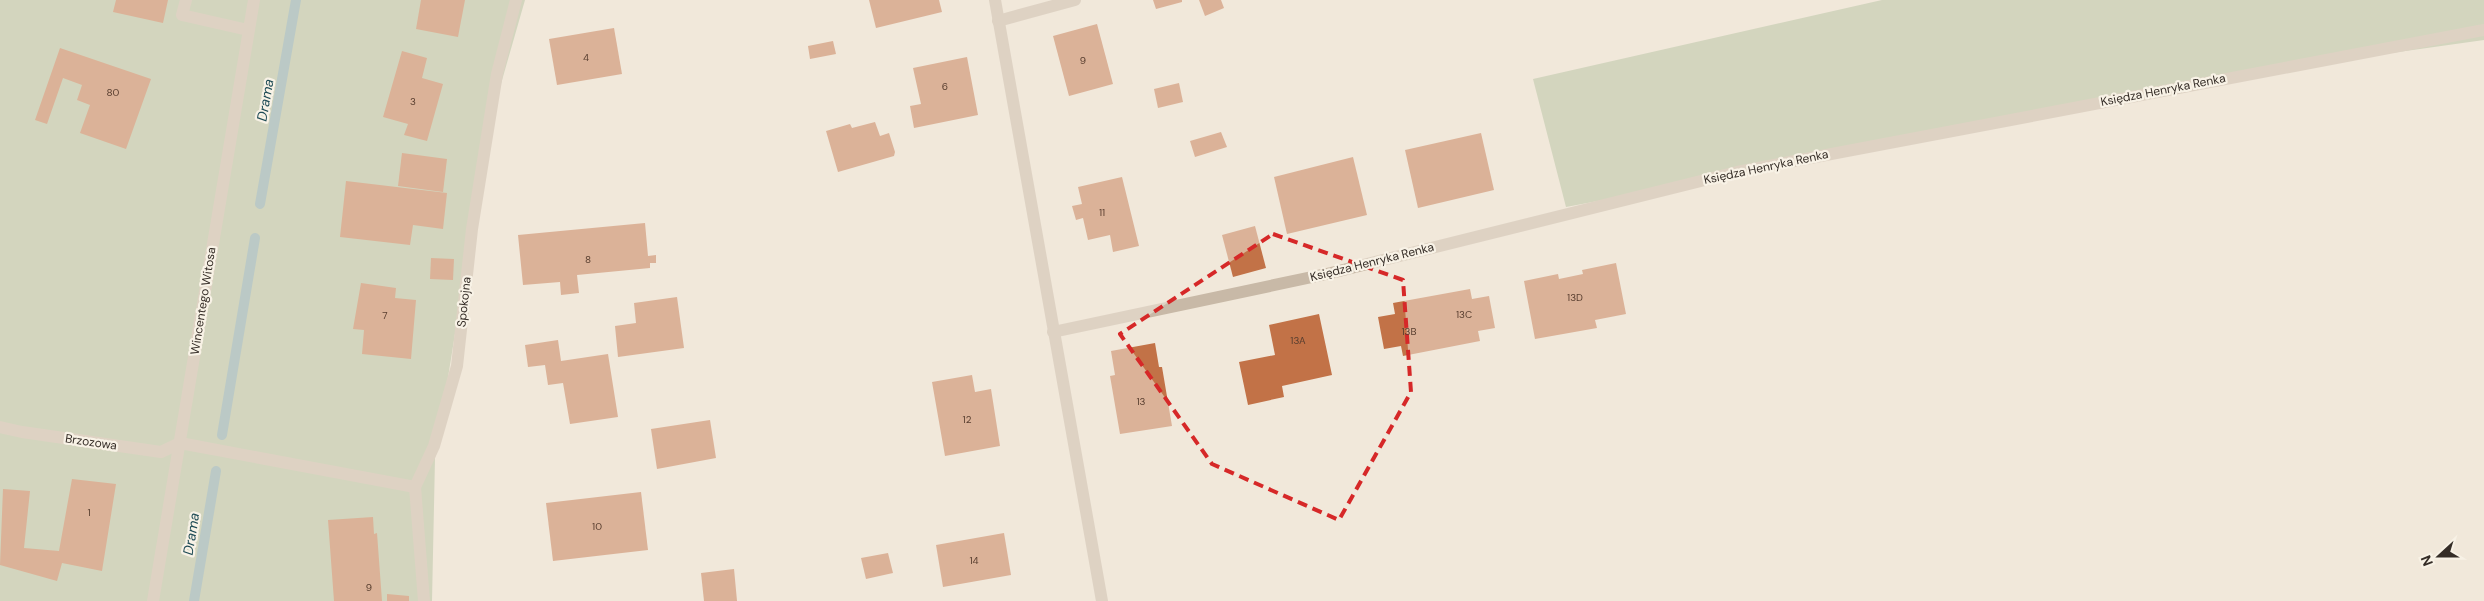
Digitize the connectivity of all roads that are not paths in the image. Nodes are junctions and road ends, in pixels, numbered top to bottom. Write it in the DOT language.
graph roads {
  1 [pos="186,0"];
  2 [pos="254,0"];
  3 [pos="516,0"];
  4 [pos="995,0"];
  5 [pos="1074,0"];
  6 [pos="998,21"];
  7 [pos="248,30"];
  8 [pos="2484,30"];
  9 [pos="1053,332"];
  10 [pos="0,427"];
  11 [pos="180,443"];
  12 [pos="415,487"];
  13 [pos="152,601"];
  14 [pos="424,601"];
  15 [pos="1102,601"];
  1 -- 7 [label="street"];
  2 -- 7 [label="street, Wincentego Witosa"];
  3 -- 12 [label="street, Spokojna"];
  4 -- 6 [label="street"];
  5 -- 6 [label="street"];
  6 -- 9 [label="street"];
  7 -- 11 [label="street, Wincentego Witosa"];
  8 -- 9 [label="street, Księdza Henryka Renka"];
  9 -- 15 [label="street"];
  10 -- 11 [label="street, Brzozowa"];
  11 -- 12 [label="street"];
  11 -- 13 [label="street, Wincentego Witosa"];
  12 -- 14 [label="street, Spokojna"];
}
